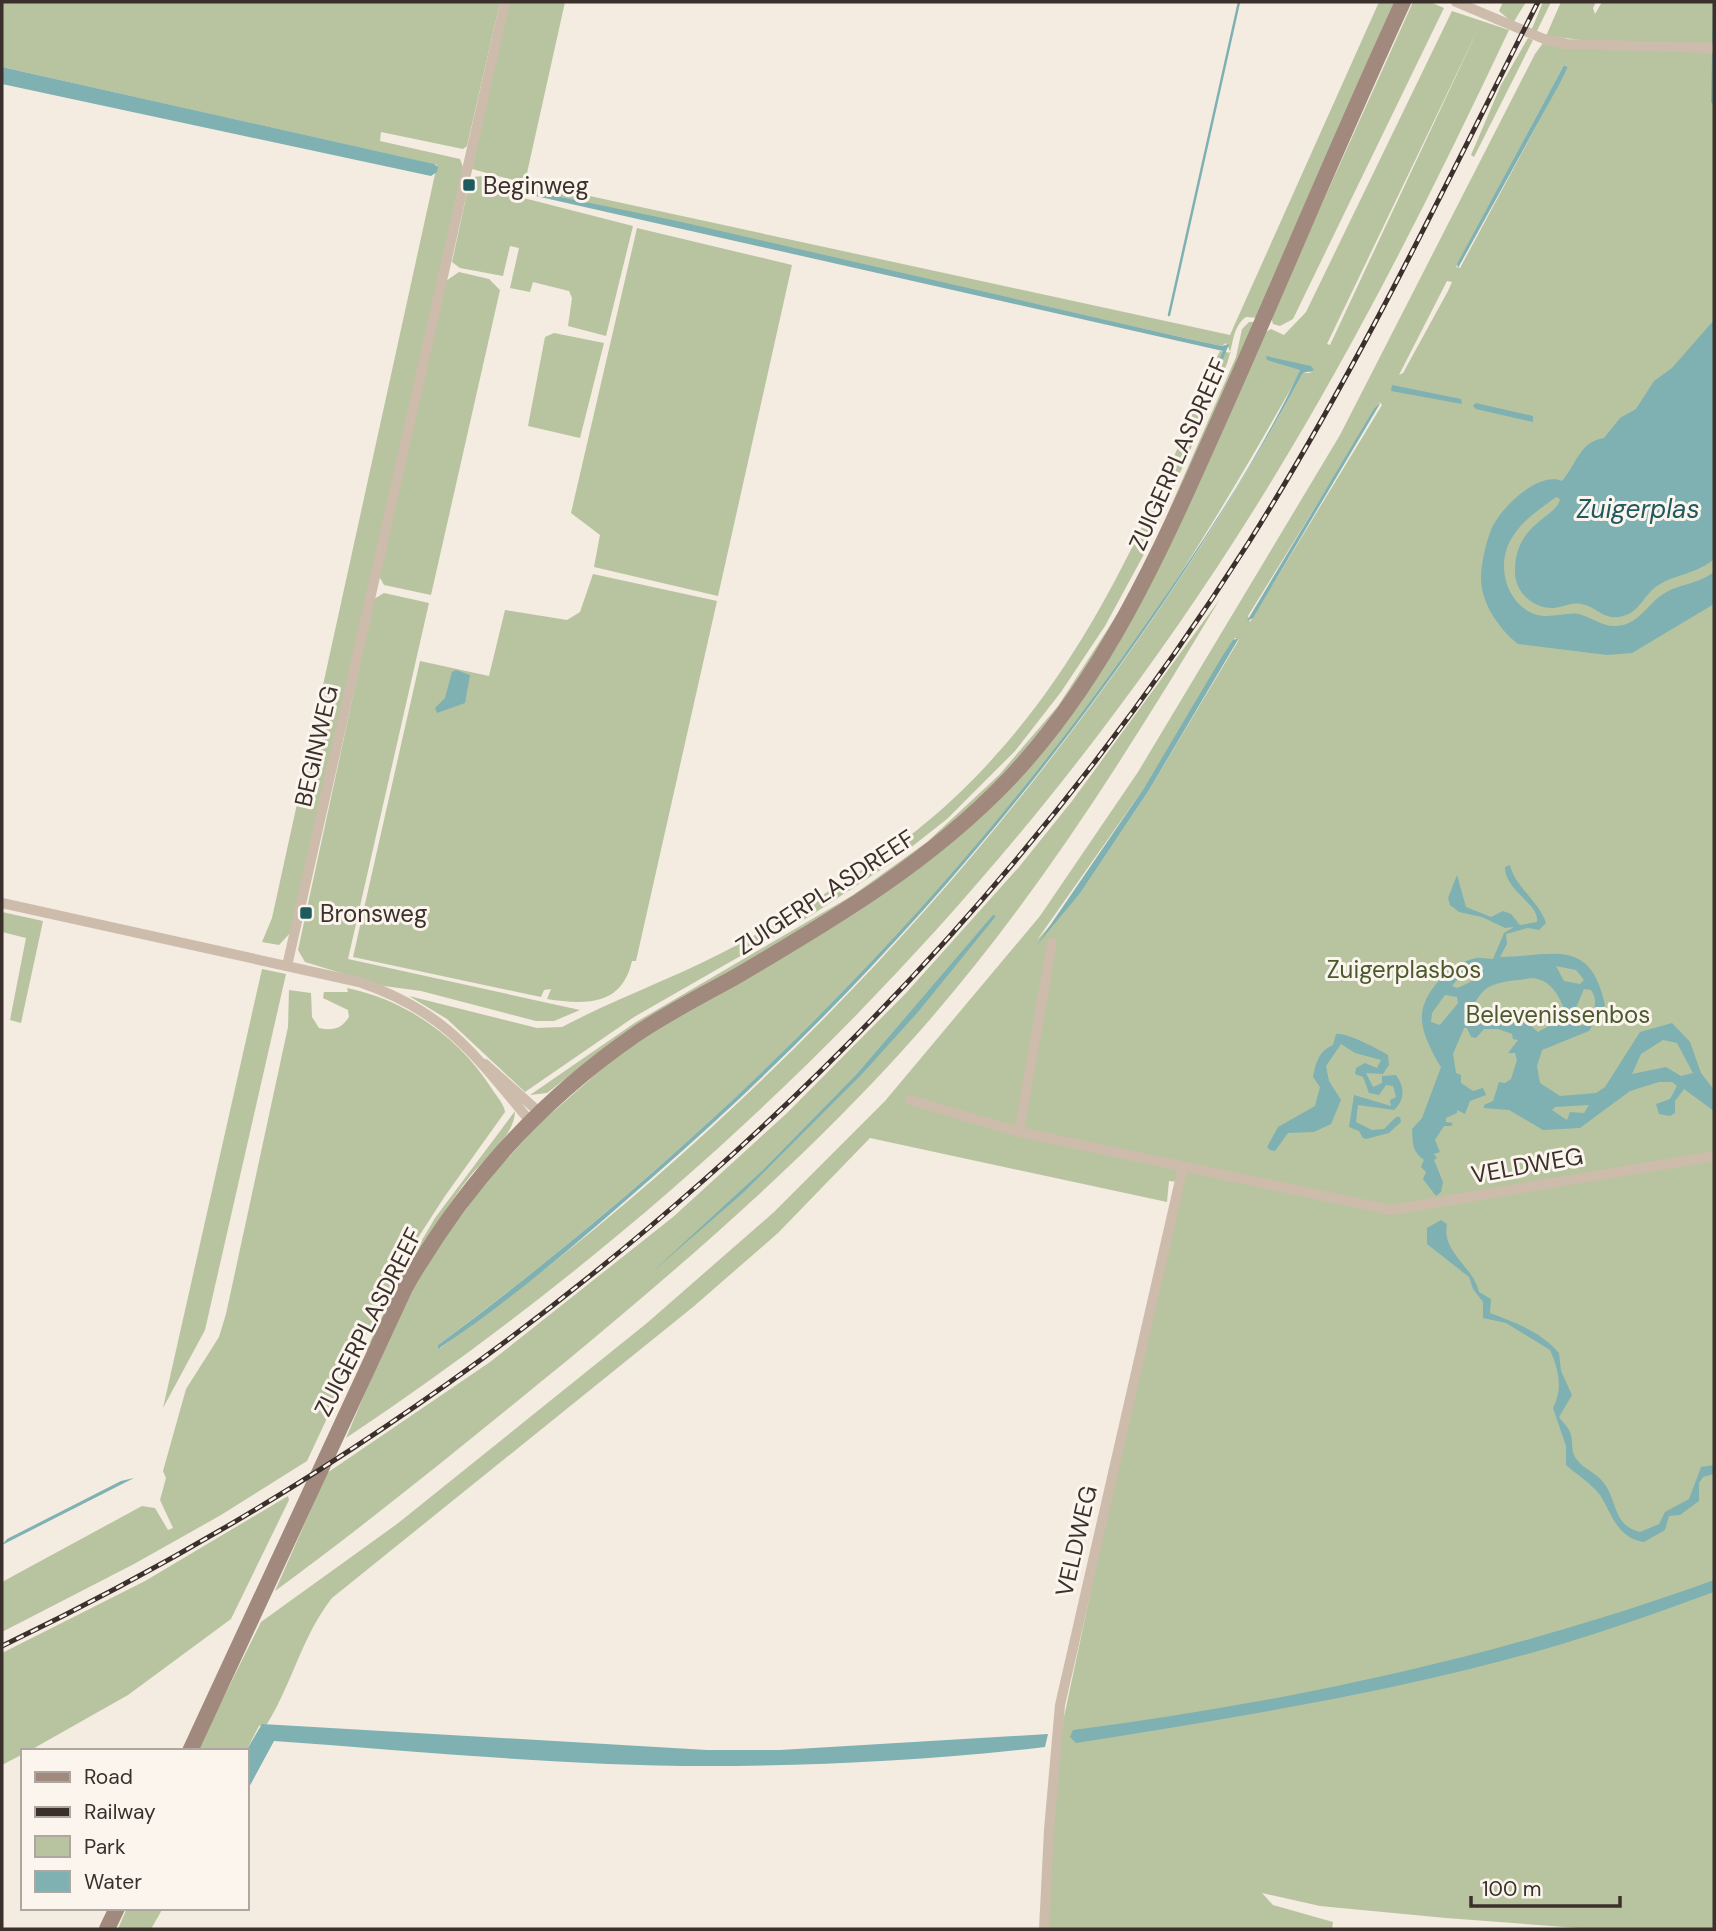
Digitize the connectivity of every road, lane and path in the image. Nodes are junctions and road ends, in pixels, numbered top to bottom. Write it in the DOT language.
graph roads {
  1 [pos="505,2"];
  2 [pos="1403,2"];
  3 [pos="1456,2"];
  4 [pos="1711,48"];
  5 [pos="2,903"];
  6 [pos="1052,943"];
  7 [pos="287,966"];
  8 [pos="910,1100"];
  9 [pos="535,1116"];
  10 [pos="1019,1132"];
  11 [pos="1714,1156"];
  12 [pos="1183,1167"];
  13 [pos="191,1749"];
  14 [pos="116,1910"];
  15 [pos="107,1929"];
  16 [pos="1044,1929"];
  1 -- 7 [label="street, BEGINWEG"];
  2 -- 9 [label="main road, ZUIGERPLASDREEF"];
  3 -- 4 [label="street"];
  5 -- 7 [label="street"];
  6 -- 10 [label="street"];
  7 -- 9 [label="street"];
  8 -- 10 [label="street, VELDWEG"];
  9 -- 13 [label="main road, ZUIGERPLASDREEF"];
  10 -- 12 [label="street, VELDWEG"];
  11 -- 12 [label="street, VELDWEG"];
  12 -- 16 [label="street, VELDWEG"];
  14 -- 15 [label="main road"];
}
